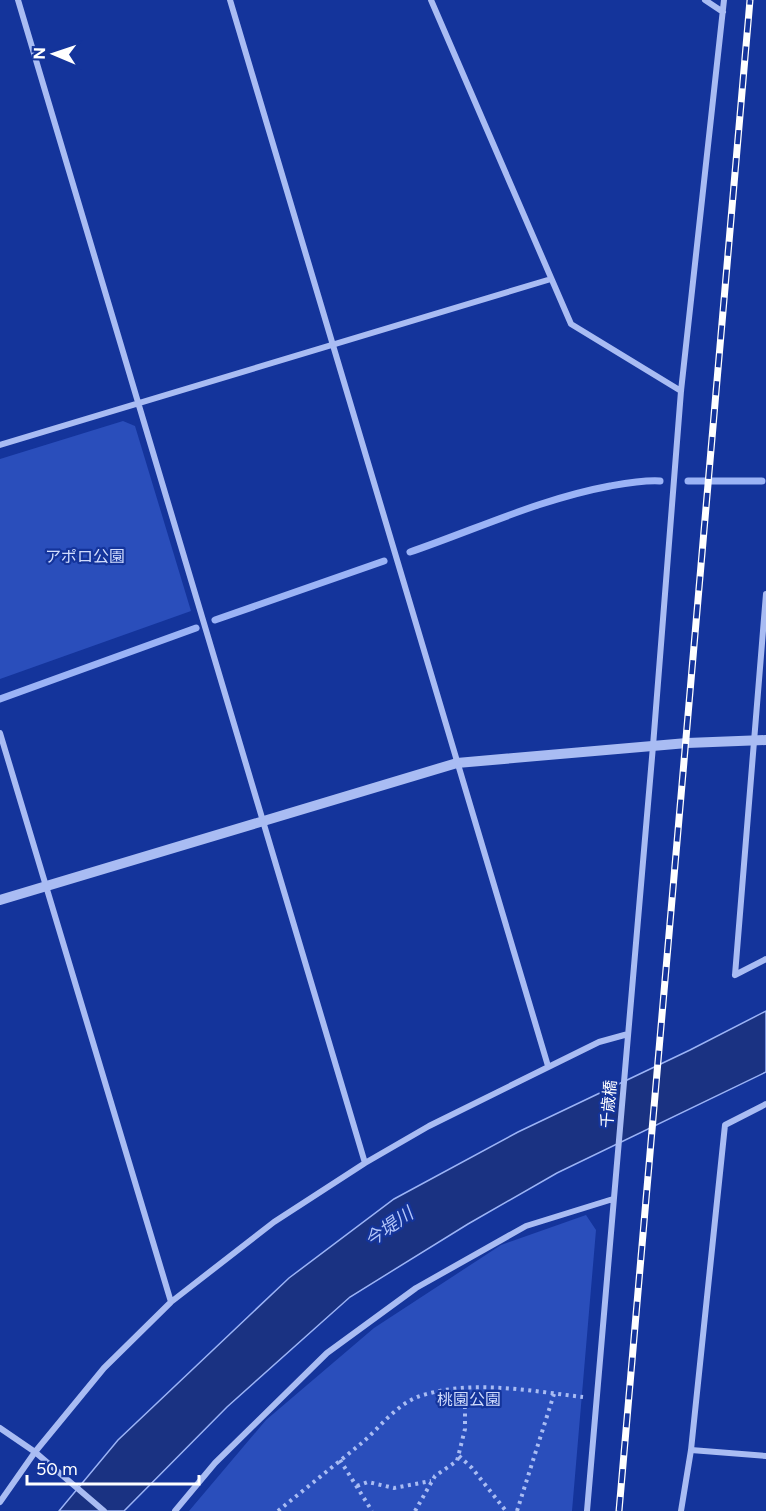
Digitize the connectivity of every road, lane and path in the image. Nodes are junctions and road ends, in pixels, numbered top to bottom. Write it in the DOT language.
graph roads {
  1 [pos="18,0"];
  2 [pos="230,0"];
  3 [pos="431,0"];
  4 [pos="705,0"];
  5 [pos="724,0"];
  6 [pos="723,12"];
  7 [pos="551,279"];
  8 [pos="333,345"];
  9 [pos="681,391"];
  10 [pos="139,403"];
  11 [pos="0,445"];
  12 [pos="766,594"];
  13 [pos="0,733"];
  14 [pos="766,740"];
  15 [pos="754,741"];
  16 [pos="653,746"];
  17 [pos="458,763"];
  18 [pos="263,821"];
  19 [pos="46,886"];
  20 [pos="0,900"];
  21 [pos="766,959"];
  22 [pos="628,1034"];
  23 [pos="548,1066"];
  24 [pos="766,1104"];
  25 [pos="365,1162"];
  26 [pos="613,1199"];
  27 [pos="171,1302"];
  28 [pos="465,1388"];
  29 [pos="554,1394"];
  30 [pos="596,1398"];
  31 [pos="0,1428"];
  32 [pos="691,1450"];
  33 [pos="35,1452"];
  34 [pos="458,1456"];
  35 [pos="766,1456"];
  36 [pos="340,1460"];
  37 [pos="432,1480"];
  38 [pos="357,1486"];
  39 [pos="0,1502"];
  40 [pos="104,1511"];
  41 [pos="175,1511"];
  42 [pos="278,1511"];
  43 [pos="372,1511"];
  44 [pos="415,1511"];
  45 [pos="506,1511"];
  46 [pos="517,1511"];
  47 [pos="587,1511"];
  48 [pos="681,1511"];
  1 -- 10 [label="street"];
  2 -- 8 [label="street"];
  3 -- 7 [label="street"];
  4 -- 6 [label="street"];
  5 -- 6 [label="street, 千歳橋"];
  6 -- 9 [label="street, 千歳橋"];
  7 -- 8 [label="street"];
  7 -- 9 [label="street"];
  8 -- 10 [label="street"];
  8 -- 17 [label="street"];
  9 -- 16 [label="street, 千歳橋"];
  10 -- 11 [label="street"];
  10 -- 18 [label="street"];
  12 -- 15 [label="street"];
  13 -- 19 [label="street"];
  14 -- 15 [label="street"];
  15 -- 16 [label="street"];
  15 -- 21 [label="street"];
  16 -- 17 [label="street"];
  16 -- 22 [label="street, 千歳橋"];
  17 -- 18 [label="street"];
  17 -- 23 [label="street"];
  18 -- 19 [label="street"];
  18 -- 25 [label="street"];
  19 -- 20 [label="street"];
  19 -- 27 [label="street"];
  22 -- 23 [label="street"];
  22 -- 26 [label="street, 千歳橋"];
  23 -- 25 [label="street"];
  24 -- 32 [label="street"];
  25 -- 27 [label="street"];
  26 -- 30 [label="street, 千歳橋"];
  26 -- 41 [label="street"];
  27 -- 33 [label="street"];
  28 -- 29 [label="path"];
  28 -- 34 [label="path"];
  28 -- 36 [label="path"];
  29 -- 30 [label="path"];
  29 -- 46 [label="path"];
  30 -- 47 [label="street, 千歳橋"];
  31 -- 33 [label="street"];
  32 -- 35 [label="street"];
  32 -- 48 [label="street"];
  33 -- 39 [label="street"];
  33 -- 40 [label="street"];
  34 -- 37 [label="path"];
  34 -- 45 [label="path"];
  36 -- 38 [label="path"];
  36 -- 42 [label="path"];
  37 -- 38 [label="path"];
  37 -- 44 [label="path"];
  38 -- 43 [label="path"];
}
